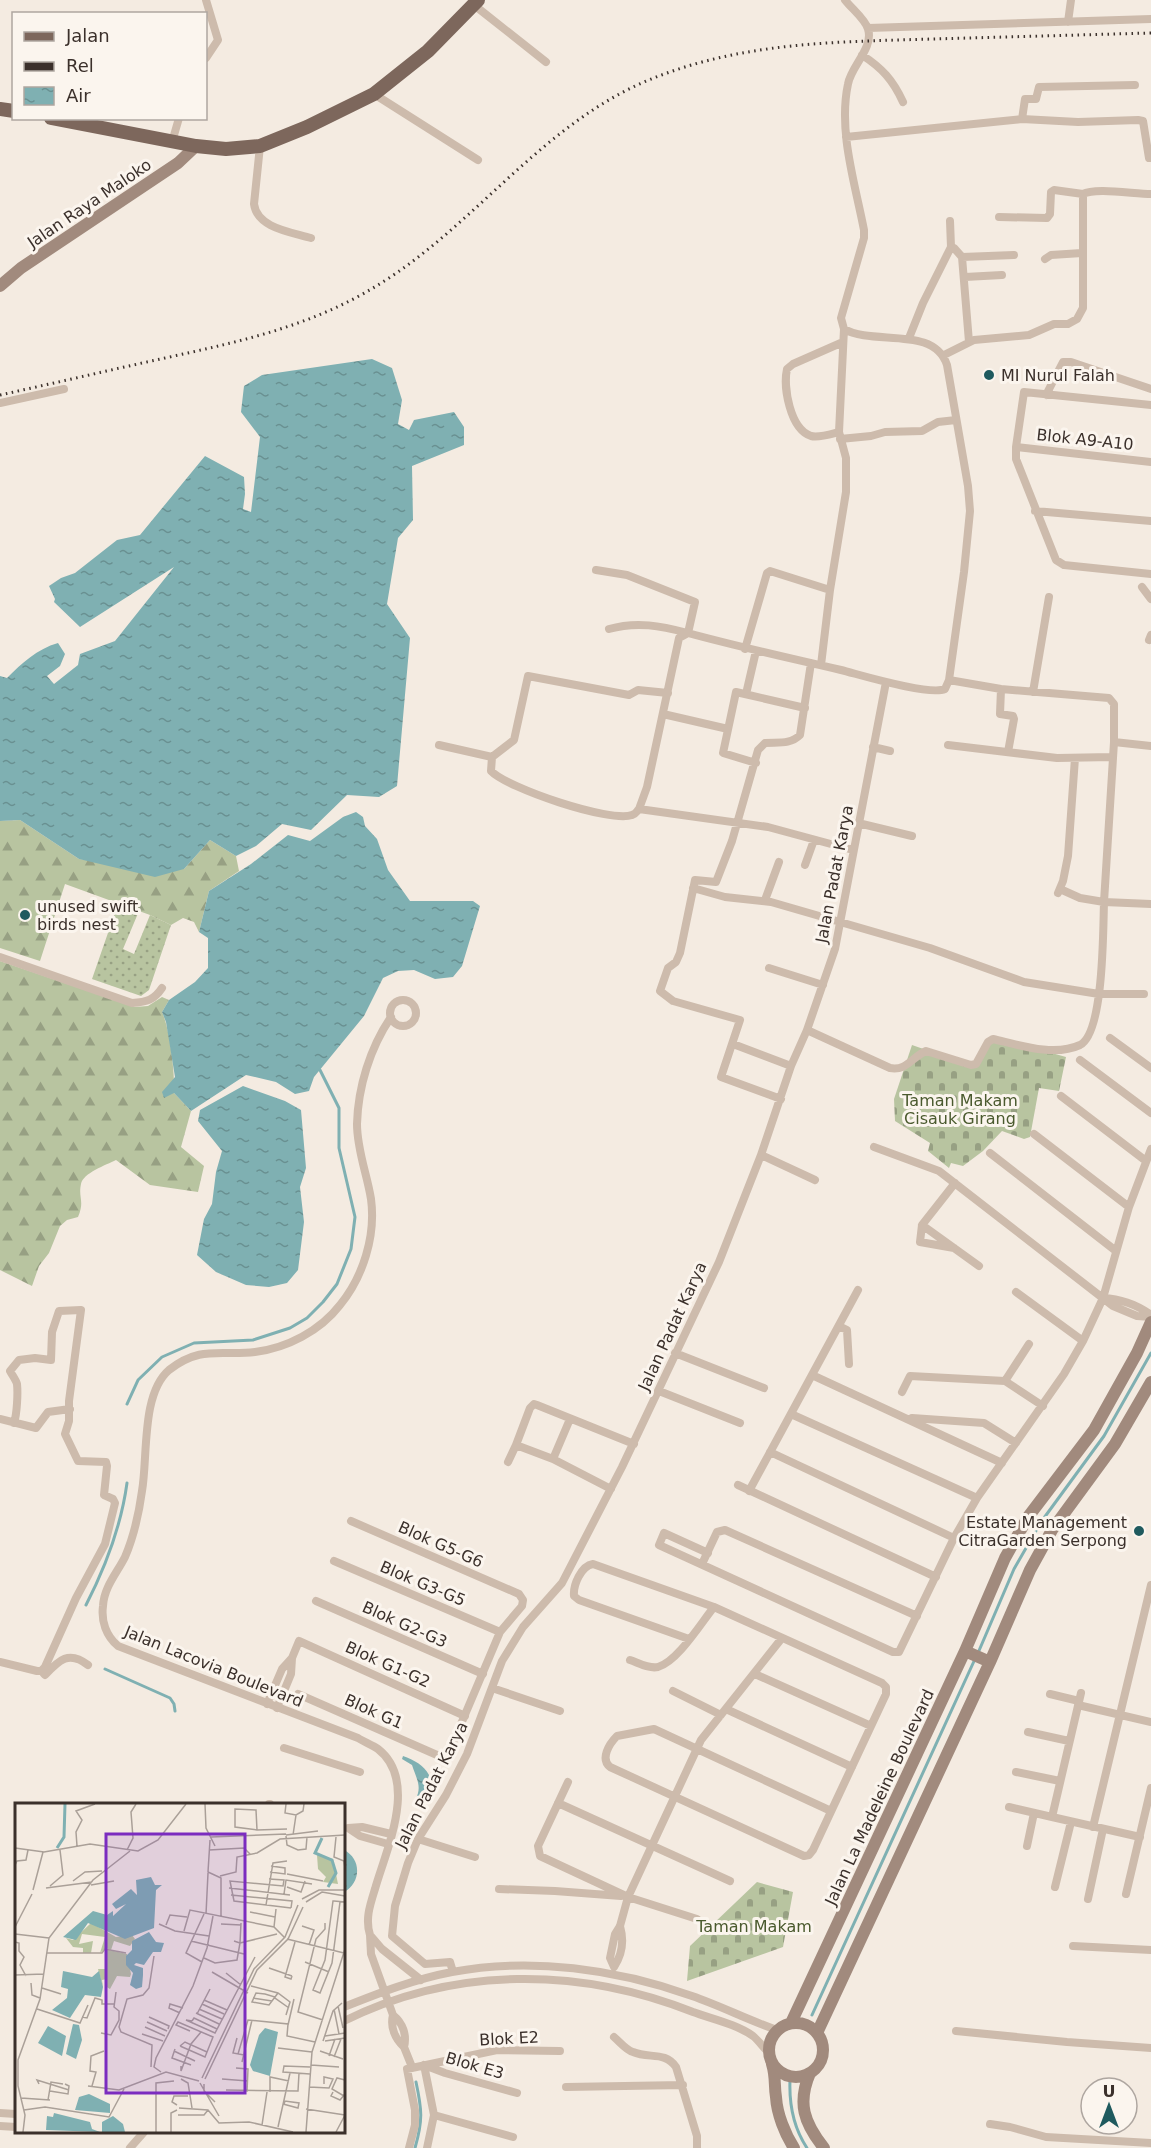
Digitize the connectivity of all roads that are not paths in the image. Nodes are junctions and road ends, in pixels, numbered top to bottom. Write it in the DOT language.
graph roads {
  1 [pos="206,0"];
  2 [pos="845,0"];
  3 [pos="1071,0"];
  4 [pos="476,3"];
  5 [pos="1151,19"];
  6 [pos="1068,22"];
  7 [pos="868,28"];
  8 [pos="862,55"];
  9 [pos="207,56"];
  10 [pos="546,62"];
  11 [pos="1135,85"];
  12 [pos="374,94"];
  13 [pos="903,102"];
  14 [pos="1022,119"];
  15 [pos="61,120"];
  16 [pos="178,120"];
  17 [pos="846,137"];
  18 [pos="172,142"];
  19 [pos="196,146"];
  20 [pos="260,146"];
  21 [pos="1151,158"];
  22 [pos="478,160"];
  23 [pos="1083,194"];
  24 [pos="1151,194"];
  25 [pos="999,217"];
  26 [pos="950,221"];
  27 [pos="311,238"];
  28 [pos="951,247"];
  29 [pos="1082,253"];
  30 [pos="1014,255"];
  31 [pos="962,257"];
  32 [pos="1046,259"];
  33 [pos="1002,275"];
  34 [pos="965,277"];
  35 [pos="0,286"];
  36 [pos="844,329"];
  37 [pos="909,338"];
  38 [pos="843,342"];
  39 [pos="969,342"];
  40 [pos="944,355"];
  41 [pos="64,389"];
  42 [pos="1151,389"];
  43 [pos="1046,395"];
  44 [pos="0,403"];
  45 [pos="1151,405"];
  46 [pos="956,420"];
  47 [pos="839,435"];
  48 [pos="1016,447"];
  49 [pos="1151,462"];
  50 [pos="1035,511"];
  51 [pos="1151,520"];
  52 [pos="596,570"];
  53 [pos="1151,574"];
  54 [pos="1142,587"];
  55 [pos="830,590"];
  56 [pos="1049,597"];
  57 [pos="1151,599"];
  58 [pos="609,629"];
  59 [pos="688,633"];
  60 [pos="745,649"];
  61 [pos="756,651"];
  62 [pos="811,663"];
  63 [pos="821,665"];
  64 [pos="950,680"];
  65 [pos="886,682"];
  66 [pos="1001,689"];
  67 [pos="1033,692"];
  68 [pos="668,693"];
  69 [pos="746,694"];
  70 [pos="805,708"];
  71 [pos="663,714"];
  72 [pos="728,729"];
  73 [pos="1114,742"];
  74 [pos="439,745"];
  75 [pos="948,745"];
  76 [pos="1151,746"];
  77 [pos="873,747"];
  78 [pos="890,751"];
  79 [pos="1008,752"];
  80 [pos="492,757"];
  81 [pos="1112,757"];
  82 [pos="1075,758"];
  83 [pos="756,763"];
  84 [pos="639,809"];
  85 [pos="736,824"];
  86 [pos="858,824"];
  87 [pos="912,837"];
  88 [pos="814,840"];
  89 [pos="853,850"];
  90 [pos="779,862"];
  91 [pos="805,865"];
  92 [pos="693,888"];
  93 [pos="765,900"];
  94 [pos="1104,902"];
  95 [pos="1151,903"];
  96 [pos="841,923"];
  97 [pos="0,957"];
  98 [pos="769,968"];
  99 [pos="824,985"];
  100 [pos="162,988"];
  101 [pos="1100,994"];
  102 [pos="1144,994"];
  103 [pos="391,1017"];
  104 [pos="807,1030"];
  105 [pos="1110,1038"];
  106 [pos="733,1044"];
  107 [pos="1080,1060"];
  108 [pos="791,1066"];
  109 [pos="1151,1068"];
  110 [pos="1061,1096"];
  111 [pos="781,1099"];
  112 [pos="1151,1113"];
  113 [pos="1034,1134"];
  114 [pos="874,1148"];
  115 [pos="1151,1149"];
  116 [pos="990,1153"];
  117 [pos="761,1155"];
  118 [pos="1146,1161"];
  119 [pos="814,1180"];
  120 [pos="955,1183"];
  121 [pos="1129,1207"];
  122 [pos="922,1226"];
  123 [pos="954,1248"];
  124 [pos="1116,1251"];
  125 [pos="979,1266"];
  126 [pos="858,1290"];
  127 [pos="1016,1292"];
  128 [pos="1103,1298"];
  129 [pos="1151,1316"];
  130 [pos="1151,1322"];
  131 [pos="838,1326"];
  132 [pos="1083,1341"];
  133 [pos="1029,1344"];
  134 [pos="675,1353"];
  135 [pos="849,1364"];
  136 [pos="812,1375"];
  137 [pos="1005,1381"];
  138 [pos="1151,1382"];
  139 [pos="764,1388"];
  140 [pos="659,1391"];
  141 [pos="902,1392"];
  142 [pos="1043,1406"];
  143 [pos="70,1409"];
  144 [pos="791,1414"];
  145 [pos="905,1418"];
  146 [pos="0,1419"];
  147 [pos="570,1419"];
  148 [pos="14,1423"];
  149 [pos="740,1423"];
  150 [pos="1016,1443"];
  151 [pos="634,1444"];
  152 [pos="516,1445"];
  153 [pos="770,1452"];
  154 [pos="553,1459"];
  155 [pos="508,1462"];
  156 [pos="1002,1463"];
  157 [pos="738,1485"];
  158 [pos="611,1489"];
  159 [pos="749,1491"];
  160 [pos="977,1498"];
  161 [pos="351,1521"];
  162 [pos="954,1538"];
  163 [pos="708,1552"];
  164 [pos="334,1561"];
  165 [pos="702,1564"];
  166 [pos="936,1577"];
  167 [pos="1151,1585"];
  168 [pos="316,1601"];
  169 [pos="714,1607"];
  170 [pos="917,1616"];
  171 [pos="500,1632"];
  172 [pos="782,1638"];
  173 [pos="689,1639"];
  174 [pos="965,1651"];
  175 [pos="292,1658"];
  176 [pos="630,1660"];
  177 [pos="0,1662"];
  178 [pos="990,1662"];
  179 [pos="88,1665"];
  180 [pos="41,1671"];
  181 [pos="483,1674"];
  182 [pos="755,1674"];
  183 [pos="492,1688"];
  184 [pos="673,1691"];
  185 [pos="298,1694"];
  186 [pos="1050,1694"];
  187 [pos="1079,1700"];
  188 [pos="267,1704"];
  189 [pos="277,1708"];
  190 [pos="560,1711"];
  191 [pos="724,1712"];
  192 [pos="1119,1715"];
  193 [pos="465,1716"];
  194 [pos="1151,1722"];
  195 [pos="870,1726"];
  196 [pos="1028,1732"];
  197 [pos="1070,1741"];
  198 [pos="284,1748"];
  199 [pos="697,1749"];
  200 [pos="852,1767"];
  201 [pos="360,1772"];
  202 [pos="1016,1772"];
  203 [pos="1060,1781"];
  204 [pos="568,1782"];
  205 [pos="1151,1788"];
  206 [pos="675,1797"];
  207 [pos="558,1803"];
  208 [pos="1008,1807"];
  209 [pos="831,1811"];
  210 [pos="1034,1813"];
  211 [pos="1052,1817"];
  212 [pos="1071,1822"];
  213 [pos="346,1827"];
  214 [pos="1093,1827"];
  215 [pos="1103,1829"];
  216 [pos="391,1834"];
  217 [pos="1140,1838"];
  218 [pos="418,1839"];
  219 [pos="388,1844"];
  220 [pos="652,1846"];
  221 [pos="1028,1846"];
  222 [pos="475,1857"];
  223 [pos="730,1881"];
  224 [pos="1054,1887"];
  225 [pos="499,1890"];
  226 [pos="1126,1894"];
  227 [pos="628,1897"];
  228 [pos="1088,1899"];
  229 [pos="697,1919"];
  230 [pos="370,1935"];
  231 [pos="1073,1946"];
  232 [pos="1151,1950"];
  233 [pos="613,1971"];
  234 [pos="453,1972"];
  235 [pos="421,1980"];
  236 [pos="610,1988"];
  237 [pos="384,1990"];
  238 [pos="388,2002"];
  239 [pos="345,2007"];
  240 [pos="345,2021"];
  241 [pos="791,2023"];
  242 [pos="777,2030"];
  243 [pos="956,2031"];
  244 [pos="817,2033"];
  245 [pos="614,2037"];
  246 [pos="1151,2048"];
  247 [pos="560,2051"];
  248 [pos="770,2058"];
  249 [pos="424,2065"];
  250 [pos="409,2068"];
  251 [pos="810,2073"];
  252 [pos="683,2085"];
  253 [pos="566,2087"];
  254 [pos="518,2093"];
  255 [pos="0,2113"];
  256 [pos="15,2114"];
  257 [pos="434,2115"];
  258 [pos="990,2124"];
  259 [pos="0,2126"];
  260 [pos="15,2127"];
  261 [pos="143,2133"];
  262 [pos="513,2137"];
  263 [pos="1151,2143"];
  264 [pos="130,2148"];
  265 [pos="409,2148"];
  266 [pos="427,2148"];
  267 [pos="697,2148"];
  268 [pos="794,2148"];
  269 [pos="824,2148"];
  1 -- 9 [label="street"];
  2 -- 7 [label="street"];
  3 -- 6 [label="street"];
  4 -- 10 [label="street"];
  4 -- 12 [label="main road"];
  5 -- 6 [label="street"];
  6 -- 7 [label="street"];
  7 -- 8 [label="street"];
  8 -- 13 [label="street"];
  8 -- 17 [label="street"];
  11 -- 14 [label="street"];
  12 -- 20 [label="main road"];
  12 -- 22 [label="street"];
  14 -- 17 [label="street"];
  14 -- 21 [label="street"];
  15 -- 18 [label="main road"];
  16 -- 18 [label="street"];
  17 -- 36 [label="street"];
  18 -- 19 [label="main road"];
  19 -- 20 [label="main road"];
  19 -- 35 [label="street, Jalan Raya Maloko"];
  20 -- 27 [label="street"];
  23 -- 24 [label="street"];
  23 -- 25 [label="street"];
  23 -- 29 [label="street"];
  26 -- 28 [label="street"];
  28 -- 31 [label="street"];
  28 -- 37 [label="street"];
  29 -- 32 [label="street"];
  29 -- 39 [label="street"];
  30 -- 31 [label="street"];
  31 -- 34 [label="street"];
  33 -- 34 [label="street"];
  34 -- 39 [label="street"];
  36 -- 37 [label="street"];
  36 -- 38 [label="street"];
  37 -- 40 [label="street"];
  38 -- 47 [label="street"];
  38 -- 47 [label="street"];
  39 -- 40 [label="street"];
  40 -- 46 [label="street"];
  41 -- 44 [label="street"];
  42 -- 43 [label="street"];
  43 -- 45 [label="street"];
  43 -- 48 [label="street"];
  46 -- 47 [label="street"];
  46 -- 64 [label="street"];
  47 -- 55 [label="street"];
  48 -- 49 [label="street, Blok A9-A10"];
  48 -- 50 [label="street"];
  50 -- 51 [label="street"];
  50 -- 53 [label="street"];
  52 -- 59 [label="street"];
  54 -- 57 [label="street"];
  55 -- 60 [label="street"];
  55 -- 63 [label="street"];
  56 -- 67 [label="street"];
  58 -- 59 [label="street"];
  59 -- 60 [label="street"];
  59 -- 68 [label="street"];
  60 -- 61 [label="street"];
  61 -- 62 [label="street"];
  61 -- 69 [label="street"];
  62 -- 63 [label="street"];
  62 -- 70 [label="street"];
  63 -- 65 [label="street"];
  64 -- 65 [label="street"];
  64 -- 66 [label="street"];
  65 -- 77 [label="street, Jalan Padat Karya"];
  66 -- 67 [label="street"];
  66 -- 79 [label="street"];
  67 -- 73 [label="street"];
  68 -- 71 [label="street"];
  68 -- 80 [label="street"];
  69 -- 70 [label="street"];
  69 -- 72 [label="street"];
  70 -- 83 [label="street"];
  71 -- 72 [label="street"];
  71 -- 84 [label="street"];
  72 -- 83 [label="street"];
  73 -- 76 [label="street"];
  73 -- 81 [label="street"];
  74 -- 80 [label="street"];
  75 -- 79 [label="street"];
  77 -- 78 [label="street"];
  77 -- 86 [label="street, Jalan Padat Karya"];
  79 -- 82 [label="street"];
  80 -- 84 [label="street"];
  81 -- 82 [label="street"];
  81 -- 94 [label="street"];
  82 -- 94 [label="street"];
  83 -- 85 [label="street"];
  84 -- 85 [label="street"];
  85 -- 88 [label="street"];
  85 -- 92 [label="street"];
  86 -- 87 [label="street"];
  86 -- 89 [label="street, Jalan Padat Karya"];
  88 -- 89 [label="street"];
  88 -- 91 [label="street"];
  89 -- 96 [label="street, Jalan Padat Karya"];
  90 -- 93 [label="street"];
  92 -- 93 [label="street"];
  92 -- 106 [label="street"];
  93 -- 96 [label="street"];
  94 -- 95 [label="street"];
  94 -- 101 [label="street"];
  96 -- 99 [label="street, Jalan Padat Karya"];
  96 -- 101 [label="street"];
  97 -- 100 [label="street"];
  98 -- 99 [label="street"];
  99 -- 104 [label="street, Jalan Padat Karya"];
  101 -- 102 [label="street"];
  101 -- 104 [label="street"];
  103 -- 188 [label="street, Jalan Lacovia Boulevard"];
  104 -- 108 [label="street, Jalan Padat Karya"];
  105 -- 109 [label="street"];
  106 -- 108 [label="street"];
  106 -- 111 [label="street"];
  107 -- 112 [label="street"];
  108 -- 111 [label="street, Jalan Padat Karya"];
  110 -- 118 [label="street"];
  111 -- 117 [label="street, Jalan Padat Karya"];
  113 -- 121 [label="street"];
  114 -- 120 [label="street"];
  115 -- 118 [label="street"];
  116 -- 124 [label="street"];
  117 -- 119 [label="street"];
  117 -- 134 [label="street, Jalan Padat Karya"];
  118 -- 121 [label="street"];
  120 -- 122 [label="street"];
  120 -- 128 [label="street"];
  121 -- 124 [label="street"];
  122 -- 123 [label="street"];
  122 -- 123 [label="street"];
  123 -- 125 [label="street"];
  124 -- 128 [label="street"];
  126 -- 131 [label="street"];
  127 -- 132 [label="street"];
  128 -- 129 [label="street"];
  128 -- 132 [label="street"];
  130 -- 174 [label="street, Jalan La Madeleine Boulevard"];
  131 -- 135 [label="street"];
  131 -- 136 [label="street"];
  132 -- 142 [label="street"];
  133 -- 137 [label="street"];
  134 -- 139 [label="street"];
  134 -- 140 [label="street, Jalan Padat Karya"];
  136 -- 144 [label="street"];
  136 -- 145 [label="street"];
  137 -- 141 [label="street"];
  137 -- 142 [label="street"];
  138 -- 178 [label="street"];
  140 -- 149 [label="street"];
  140 -- 151 [label="street, Jalan Padat Karya"];
  142 -- 150 [label="street"];
  143 -- 148 [label="street"];
  143 -- 148 [label="street"];
  143 -- 180 [label="street"];
  144 -- 153 [label="street"];
  144 -- 160 [label="street"];
  145 -- 150 [label="street"];
  145 -- 156 [label="street"];
  146 -- 148 [label="street"];
  147 -- 151 [label="street"];
  147 -- 152 [label="street"];
  147 -- 154 [label="street"];
  150 -- 156 [label="street"];
  151 -- 158 [label="street, Jalan Padat Karya"];
  152 -- 154 [label="street"];
  152 -- 155 [label="street"];
  153 -- 159 [label="street"];
  153 -- 162 [label="street"];
  154 -- 158 [label="street"];
  156 -- 160 [label="street"];
  157 -- 159 [label="street"];
  158 -- 183 [label="street, Jalan Padat Karya"];
  159 -- 166 [label="street"];
  160 -- 162 [label="street"];
  161 -- 171 [label="street, Blok G5-G6"];
  162 -- 166 [label="street"];
  163 -- 165 [label="street"];
  163 -- 165 [label="street"];
  163 -- 170 [label="street"];
  164 -- 171 [label="street, Blok G3-G5"];
  165 -- 170 [label="street"];
  166 -- 170 [label="street"];
  167 -- 192 [label="street"];
  168 -- 181 [label="street, Blok G2-G3"];
  169 -- 172 [label="street"];
  169 -- 173 [label="street"];
  169 -- 173 [label="street"];
  171 -- 181 [label="street"];
  172 -- 182 [label="street"];
  172 -- 195 [label="street"];
  173 -- 176 [label="street"];
  174 -- 178 [label="street"];
  174 -- 241 [label="street, Jalan La Madeleine Boulevard"];
  175 -- 188 [label="street"];
  175 -- 189 [label="street"];
  175 -- 193 [label="street, Blok G1-G2"];
  177 -- 180 [label="street"];
  178 -- 244 [label="street"];
  179 -- 180 [label="street"];
  181 -- 193 [label="street"];
  182 -- 191 [label="street"];
  182 -- 195 [label="street"];
  183 -- 190 [label="street"];
  183 -- 218 [label="street, Jalan Padat Karya"];
  184 -- 191 [label="street"];
  185 -- 193 [label="street, Blok G1"];
  186 -- 187 [label="street"];
  187 -- 192 [label="street"];
  187 -- 197 [label="street"];
  188 -- 189 [label="street, Jalan Lacovia Boulevard"];
  189 -- 216 [label="street, Jalan Lacovia Boulevard"];
  191 -- 199 [label="street"];
  191 -- 200 [label="street"];
  192 -- 194 [label="street"];
  192 -- 214 [label="street"];
  195 -- 200 [label="street"];
  196 -- 197 [label="street"];
  197 -- 203 [label="street"];
  198 -- 201 [label="street"];
  199 -- 206 [label="street"];
  199 -- 206 [label="street"];
  199 -- 209 [label="street"];
  200 -- 209 [label="street"];
  202 -- 203 [label="street"];
  203 -- 211 [label="street"];
  204 -- 207 [label="street"];
  205 -- 217 [label="street"];
  206 -- 209 [label="street"];
  206 -- 220 [label="street"];
  207 -- 220 [label="street"];
  207 -- 227 [label="street"];
  208 -- 210 [label="street"];
  210 -- 211 [label="street"];
  210 -- 221 [label="street"];
  211 -- 212 [label="street"];
  212 -- 214 [label="street"];
  212 -- 224 [label="street"];
  213 -- 216 [label="street"];
  213 -- 219 [label="street"];
  214 -- 215 [label="street"];
  215 -- 217 [label="street"];
  215 -- 228 [label="street"];
  216 -- 219 [label="street, Jalan Lacovia Boulevard"];
  217 -- 226 [label="street"];
  218 -- 222 [label="street"];
  218 -- 234 [label="street, Jalan Padat Karya"];
  219 -- 230 [label="street, Jalan Lacovia Boulevard"];
  220 -- 223 [label="street"];
  220 -- 227 [label="street"];
  225 -- 227 [label="street"];
  227 -- 229 [label="street"];
  227 -- 233 [label="street"];
  230 -- 235 [label="street"];
  230 -- 237 [label="street, Jalan Lacovia Boulevard"];
  231 -- 232 [label="street"];
  233 -- 234 [label="street"];
  233 -- 236 [label="street"];
  233 -- 242 [label="street"];
  234 -- 235 [label="street"];
  235 -- 237 [label="street"];
  236 -- 238 [label="street"];
  236 -- 248 [label="street"];
  237 -- 238 [label="street, Jalan Lacovia Boulevard"];
  237 -- 239 [label="street"];
  238 -- 240 [label="street"];
  238 -- 250 [label="street, Jalan Lacovia Boulevard"];
  241 -- 242 [label="street"];
  241 -- 244 [label="street"];
  242 -- 248 [label="street"];
  243 -- 246 [label="street"];
  244 -- 251 [label="street"];
  245 -- 252 [label="street"];
  247 -- 249 [label="street, Blok E2"];
  248 -- 251 [label="street"];
  248 -- 268 [label="street"];
  249 -- 250 [label="street, Blok E2"];
  249 -- 254 [label="street, Blok E3"];
  249 -- 257 [label="street"];
  250 -- 265 [label="street, Jalan Lacovia Boulevard"];
  251 -- 269 [label="street"];
  252 -- 253 [label="street"];
  252 -- 267 [label="street"];
  255 -- 256 [label="street"];
  257 -- 262 [label="street"];
  257 -- 266 [label="street"];
  258 -- 263 [label="street"];
  259 -- 260 [label="street"];
  261 -- 264 [label="street"];
}
